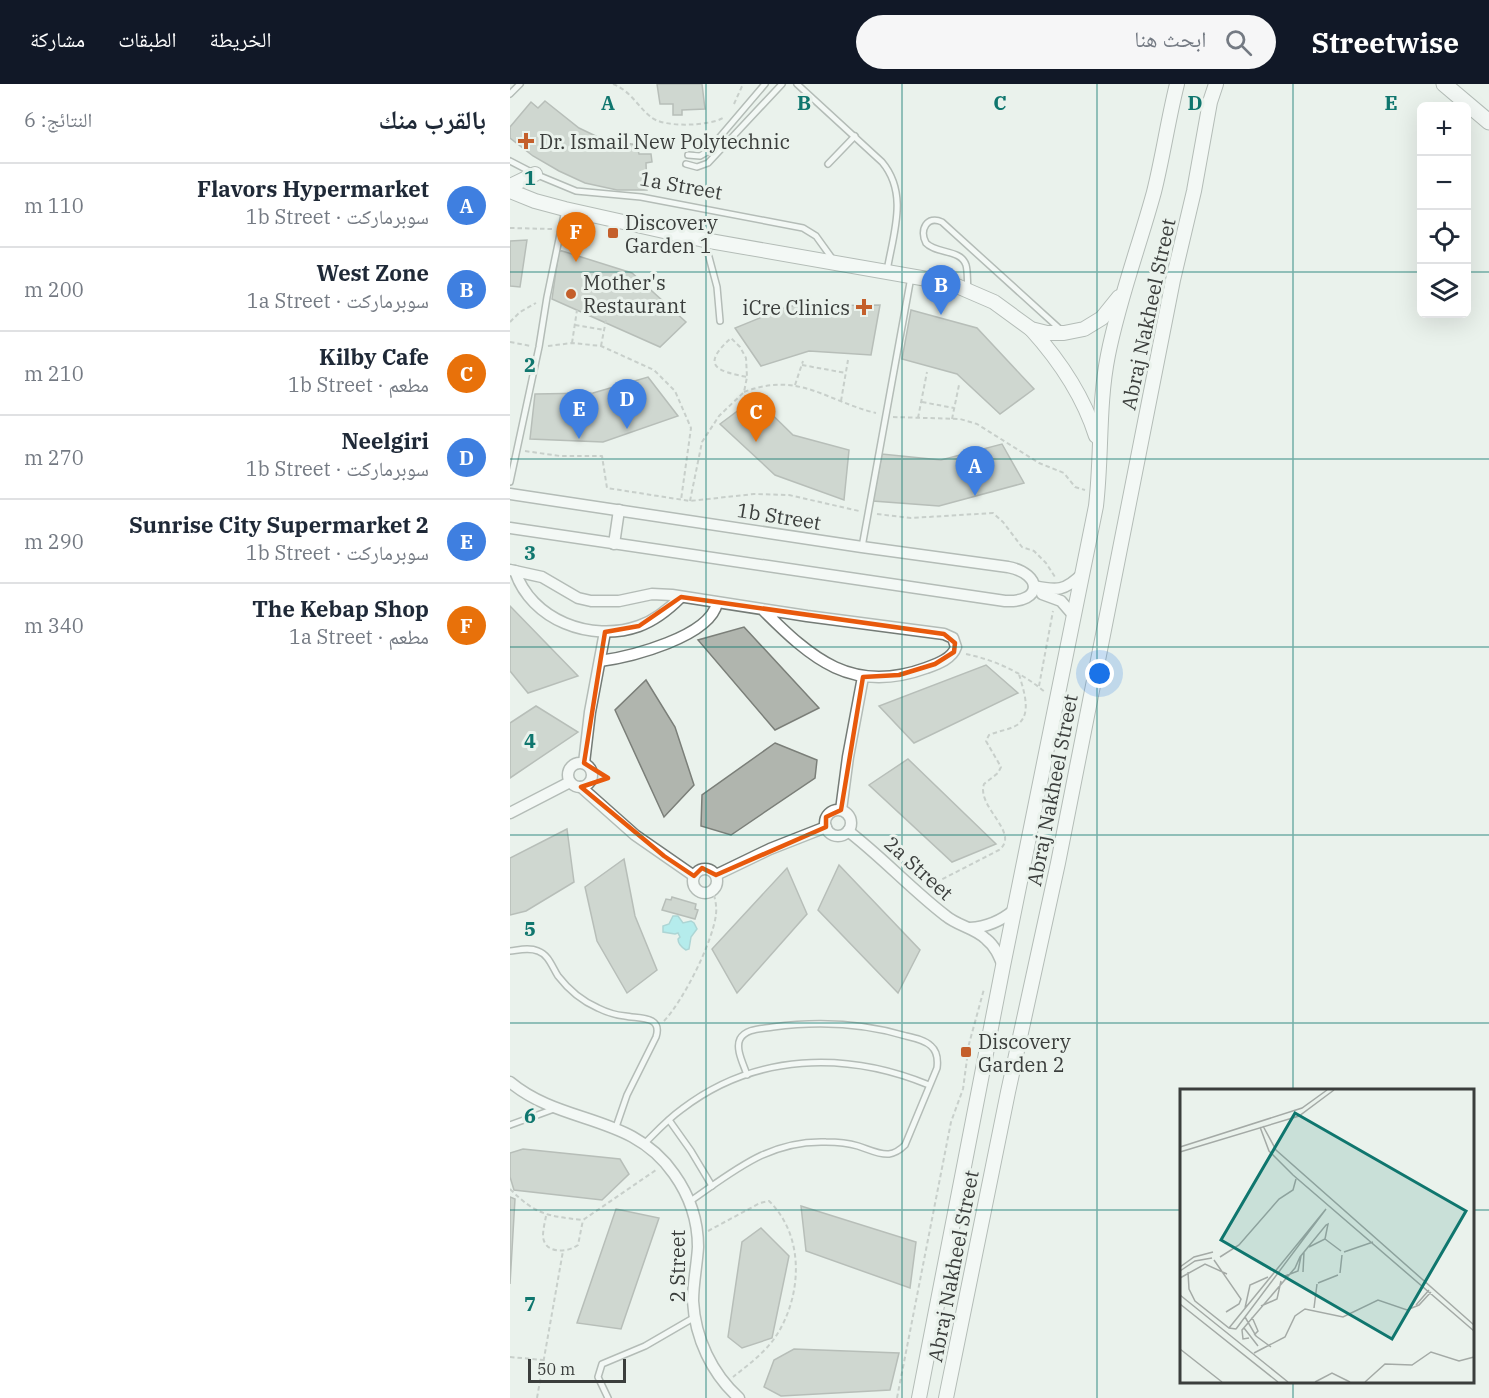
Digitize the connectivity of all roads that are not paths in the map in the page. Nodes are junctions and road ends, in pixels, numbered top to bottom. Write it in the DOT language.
graph roads {
  1 [pos="520,84"];
  2 [pos="765,84"];
  3 [pos="782,84"];
  4 [pos="797,84"];
  5 [pos="1177,84"];
  6 [pos="1216,84"];
  7 [pos="1444,84"];
  8 [pos="510,94"];
  9 [pos="1489,122"];
  10 [pos="855,136"];
  11 [pos="688,155"];
  12 [pos="510,160"];
  13 [pos="686,164"];
  14 [pos="828,164"];
  15 [pos="535,174"];
  16 [pos="510,186"];
  17 [pos="510,191"];
  18 [pos="565,209"];
  19 [pos="704,240"];
  20 [pos="835,262"];
  21 [pos="887,271"];
  22 [pos="911,275"];
  23 [pos="1125,283"];
  24 [pos="968,289"];
  25 [pos="720,321"];
  26 [pos="1031,329"];
  27 [pos="1064,333"];
  28 [pos="1099,447"];
  29 [pos="510,482"];
  30 [pos="510,494"];
  31 [pos="619,510"];
  32 [pos="510,528"];
  33 [pos="614,544"];
  34 [pos="862,547"];
  35 [pos="513,571"];
  36 [pos="1082,574"];
  37 [pos="1034,589"];
  38 [pos="1052,593"];
  39 [pos="681,597"];
  40 [pos="717,603"];
  41 [pos="762,609"];
  42 [pos="1074,616"];
  43 [pos="605,632"];
  44 [pos="600,661"];
  45 [pos="863,677"];
  46 [pos="584,763"];
  47 [pos="570,782"];
  48 [pos="581,787"];
  49 [pos="841,810"];
  50 [pos="510,813"];
  51 [pos="826,826"];
  52 [pos="848,831"];
  53 [pos="716,875"];
  54 [pos="694,876"];
  55 [pos="1014,910"];
  56 [pos="969,928"];
  57 [pos="510,951"];
  58 [pos="1003,966"];
  59 [pos="747,1075"];
  60 [pos="510,1082"];
  61 [pos="929,1085"];
  62 [pos="555,1109"];
  63 [pos="669,1120"];
  64 [pos="510,1125"];
  65 [pos="616,1127"];
  66 [pos="645,1143"];
  67 [pos="712,1186"];
  68 [pos="689,1202"];
  69 [pos="695,1317"];
  70 [pos="608,1398"];
  71 [pos="739,1398"];
  72 [pos="919,1398"];
  73 [pos="946,1398"];
  1 -- 8 [label="lane"];
  2 -- 11 [label="lane"];
  3 -- 13 [label="lane"];
  4 -- 10 [label="lane"];
  5 -- 23 [label="street, Abraj Nakheel Street"];
  6 -- 73 [label="street, Abraj Nakheel Street"];
  7 -- 9 [label="main road"];
  10 -- 14 [label="lane"];
  10 -- 21 [label="lane"];
  12 -- 15 [label="lane, 1a Street"];
  15 -- 16 [label="street"];
  15 -- 20 [label="lane, 1a Street"];
  17 -- 18 [label="street"];
  18 -- 19 [label="street"];
  18 -- 29 [label="lane"];
  19 -- 20 [label="street"];
  19 -- 25 [label="lane"];
  20 -- 21 [label="street"];
  21 -- 22 [label="street"];
  22 -- 24 [label="street"];
  22 -- 34 [label="lane"];
  23 -- 27 [label="street"];
  23 -- 28 [label="street, Abraj Nakheel Street"];
  24 -- 26 [label="street"];
  24 -- 27 [label="lane"];
  26 -- 27 [label="street"];
  26 -- 28 [label="street"];
  28 -- 36 [label="street, Abraj Nakheel Street"];
  30 -- 31 [label="street, 1b Street"];
  31 -- 33 [label="street"];
  31 -- 34 [label="street, 1b Street"];
  32 -- 33 [label="street"];
  33 -- 37 [label="street"];
  34 -- 37 [label="street, 1b Street"];
  35 -- 39 [label="street"];
  35 -- 43 [label="street"];
  36 -- 38 [label="street"];
  36 -- 42 [label="street, Abraj Nakheel Street"];
  37 -- 38 [label="street, 1b Street"];
  38 -- 42 [label="street"];
  39 -- 40 [label="street"];
  39 -- 43 [label="street"];
  40 -- 41 [label="street"];
  40 -- 44 [label="street"];
  41 -- 45 [label="street"];
  41 -- 45 [label="street"];
  42 -- 55 [label="street, Abraj Nakheel Street"];
  43 -- 44 [label="street"];
  44 -- 46 [label="street"];
  45 -- 49 [label="street"];
  46 -- 47 [label="street"];
  46 -- 48 [label="street"];
  47 -- 48 [label="street"];
  47 -- 50 [label="street"];
  48 -- 54 [label="street"];
  49 -- 51 [label="street"];
  49 -- 52 [label="street"];
  51 -- 52 [label="street"];
  51 -- 53 [label="street"];
  52 -- 56 [label="street, 2a Street"];
  53 -- 54 [label="street"];
  53 -- 54 [label="street"];
  55 -- 56 [label="street"];
  55 -- 58 [label="street, Abraj Nakheel Street"];
  56 -- 58 [label="street, 2a Street"];
  57 -- 65 [label="lane"];
  58 -- 72 [label="street, Abraj Nakheel Street"];
  59 -- 61 [label="lane"];
  59 -- 61 [label="lane"];
  59 -- 63 [label="lane"];
  60 -- 62 [label="street, 2 Street"];
  61 -- 67 [label="lane"];
  62 -- 64 [label="lane"];
  62 -- 65 [label="street, 2 Street"];
  63 -- 66 [label="lane"];
  63 -- 67 [label="lane"];
  65 -- 66 [label="street, 2 Street"];
  66 -- 68 [label="street, 2 Street"];
  67 -- 68 [label="lane"];
  68 -- 69 [label="street, 2 Street"];
  69 -- 70 [label="lane"];
  69 -- 71 [label="street, 2 Street"];
}
